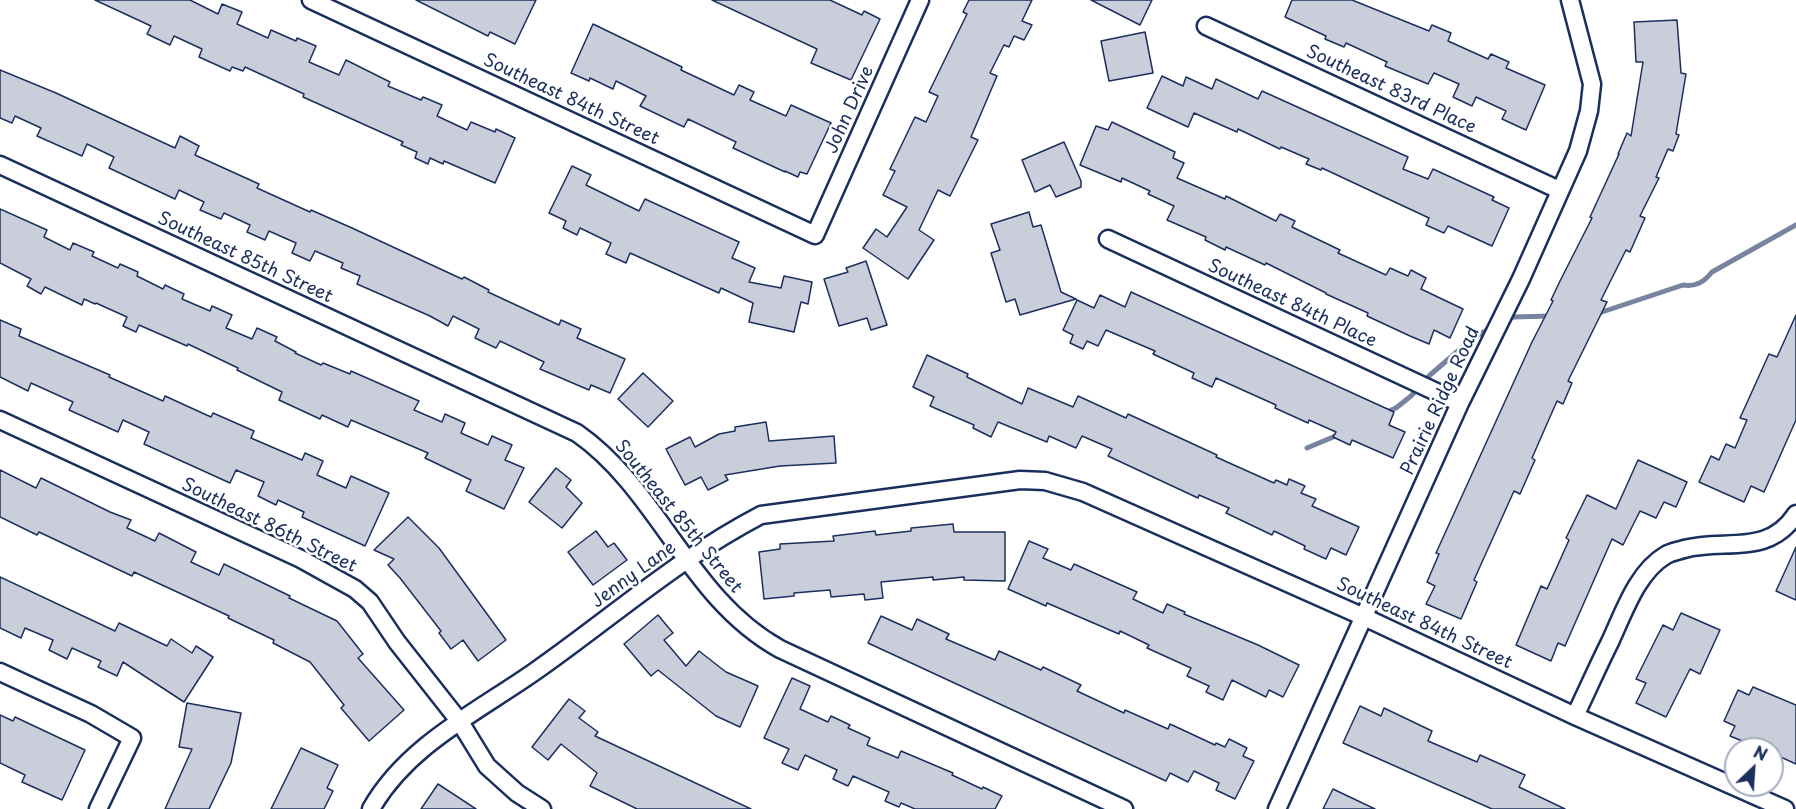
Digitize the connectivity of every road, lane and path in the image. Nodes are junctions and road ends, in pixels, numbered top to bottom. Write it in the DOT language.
graph roads {
  1 [pos="311,0"];
  2 [pos="920,0"];
  3 [pos="1570,0"];
  4 [pos="1206,26"];
  5 [pos="0,165"];
  6 [pos="1559,190"];
  7 [pos="815,236"];
  8 [pos="1108,239"];
  9 [pos="1460,403"];
  10 [pos="0,420"];
  11 [pos="1045,481"];
  12 [pos="1796,514"];
  13 [pos="687,560"];
  14 [pos="1364,617"];
  15 [pos="0,672"];
  16 [pos="1575,716"];
  17 [pos="460,722"];
  18 [pos="98,809"];
  19 [pos="371,809"];
  20 [pos="542,809"];
  21 [pos="1124,809"];
  22 [pos="1277,809"];
  23 [pos="1784,809"];
  1 -- 7 [label="street, Southeast 84th Street"];
  2 -- 7 [label="street, John Drive"];
  3 -- 6 [label="street, Prairie Ridge Road"];
  4 -- 6 [label="street, Southeast 83rd Place"];
  5 -- 13 [label="street, Southeast 85th Street"];
  6 -- 9 [label="street, Prairie Ridge Road"];
  8 -- 9 [label="street, Southeast 84th Place"];
  9 -- 14 [label="street, Prairie Ridge Road"];
  10 -- 17 [label="street, Southeast 86th Street"];
  11 -- 13 [label="street, Jenny Lane"];
  11 -- 14 [label="street, Southeast 84th Street"];
  12 -- 16 [label="street"];
  13 -- 17 [label="street, Jenny Lane"];
  13 -- 21 [label="street, Southeast 85th Street"];
  14 -- 16 [label="street, Southeast 84th Street"];
  14 -- 22 [label="street, Prairie Ridge Road"];
  15 -- 18 [label="street"];
  16 -- 23 [label="street, Southeast 84th Street"];
  17 -- 19 [label="street, Jenny Lane"];
  17 -- 20 [label="street, Southeast 86th Street"];
}
